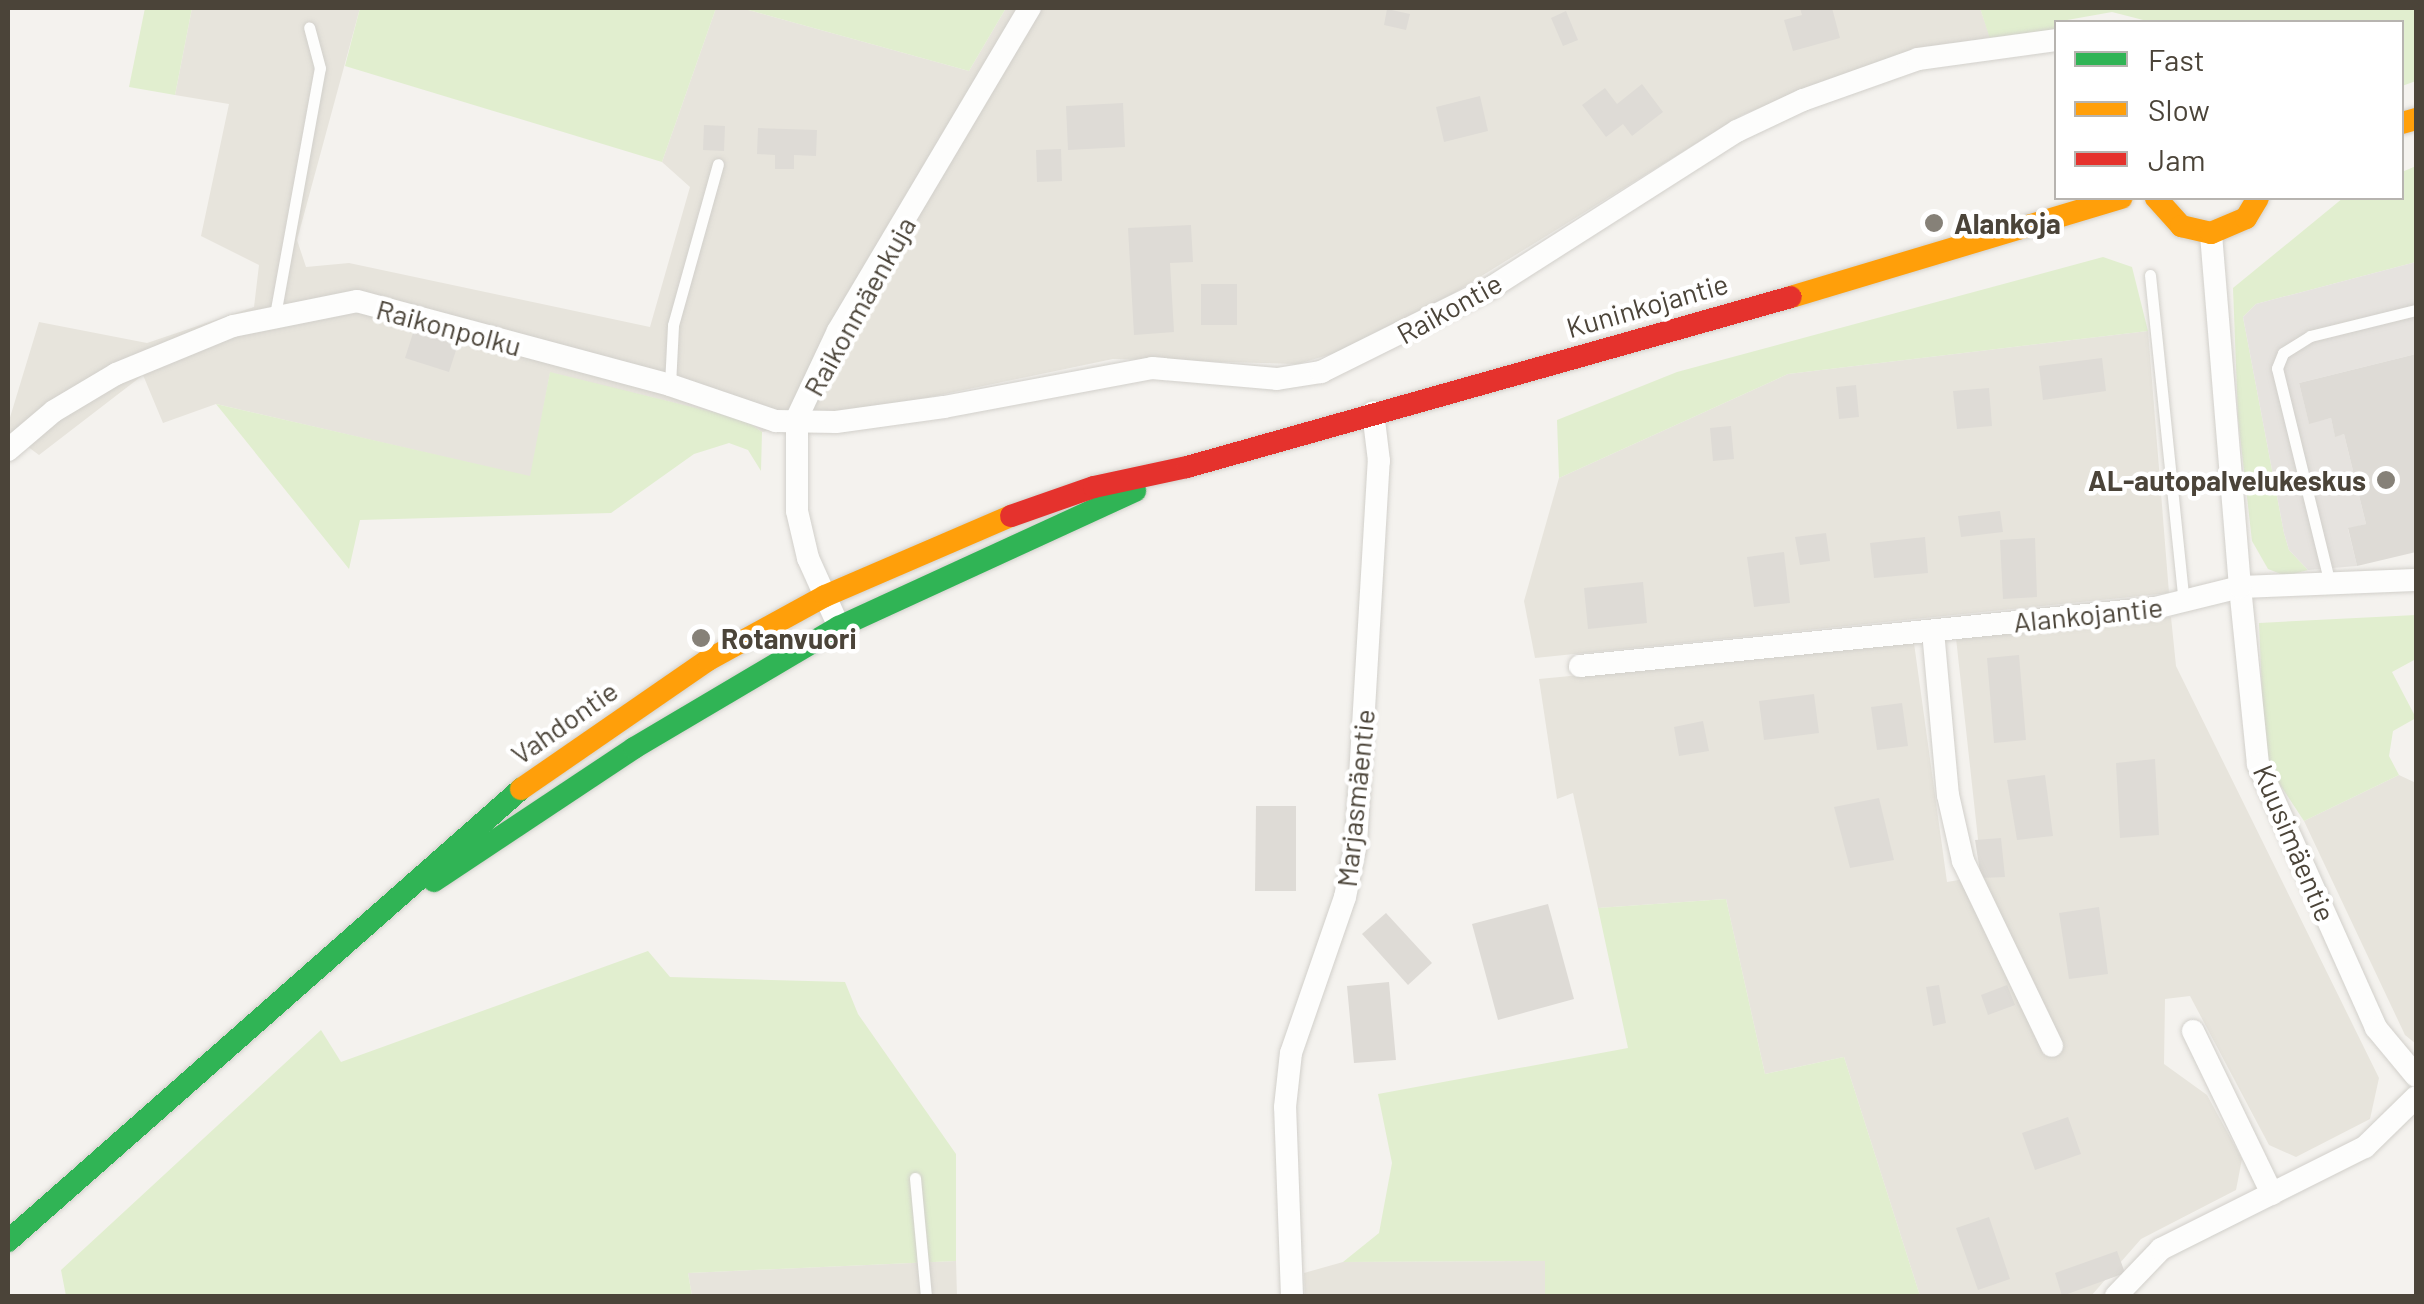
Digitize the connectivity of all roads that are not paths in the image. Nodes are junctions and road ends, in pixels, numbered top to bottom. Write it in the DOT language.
graph roads {
  1 [pos="1030,8"];
  2 [pos="309,27"];
  3 [pos="2054,40"];
  4 [pos="718,164"];
  5 [pos="2115,200"];
  6 [pos="2158,200"];
  7 [pos="2257,200"];
  8 [pos="2211,233"];
  9 [pos="2150,276"];
  10 [pos="2416,310"];
  11 [pos="275,315"];
  12 [pos="670,385"];
  13 [pos="1372,412"];
  14 [pos="797,418"];
  15 [pos="8,450"];
  16 [pos="1187,467"];
  17 [pos="2416,580"];
  18 [pos="2240,587"];
  19 [pos="2331,588"];
  20 [pos="825,596"];
  21 [pos="2184,604"];
  22 [pos="839,627"];
  23 [pos="1933,631"];
  24 [pos="1580,666"];
  25 [pos="360,930"];
  26 [pos="2192,1032"];
  27 [pos="2052,1046"];
  28 [pos="2416,1076"];
  29 [pos="2416,1097"];
  30 [pos="916,1178"];
  31 [pos="2272,1194"];
  32 [pos="8,1241"];
  33 [pos="926,1296"];
  34 [pos="1292,1296"];
  35 [pos="2116,1296"];
  1 -- 14 [label="street, Raikonmäenkuja"];
  2 -- 11 [label="lane"];
  3 -- 14 [label="street, Raikontie"];
  4 -- 12 [label="lane"];
  5 -- 13 [label="main road, Kuninkojantie"];
  6 -- 8 [label="main road"];
  7 -- 8 [label="main road"];
  8 -- 18 [label="street"];
  9 -- 21 [label="lane"];
  10 -- 19 [label="lane"];
  11 -- 12 [label="street, Raikonpolku"];
  11 -- 15 [label="street, Raikonpolku"];
  12 -- 14 [label="street, Raikonpolku"];
  13 -- 16 [label="main road, Kuninkojantie"];
  13 -- 34 [label="street, Marjasmäentie"];
  14 -- 20 [label="street, Raikonmäenkuja"];
  16 -- 20 [label="main road, Kuninkojantie"];
  16 -- 22 [label="main road, Kuninkojantie"];
  17 -- 19 [label="street, Alankojantie"];
  18 -- 19 [label="street, Alankojantie"];
  18 -- 21 [label="street, Alankojantie"];
  18 -- 28 [label="street, Kuusimäentie"];
  20 -- 22 [label="street, Raikonmäenkuja"];
  20 -- 25 [label="main road, Vahdontie"];
  21 -- 23 [label="street, Alankojantie"];
  22 -- 25 [label="main road, Vahdontie"];
  23 -- 24 [label="street, Alankojantie"];
  23 -- 27 [label="street"];
  25 -- 32 [label="main road, Vahdontie"];
  26 -- 31 [label="street"];
  29 -- 31 [label="street"];
  30 -- 33 [label="lane"];
  31 -- 35 [label="street"];
}
